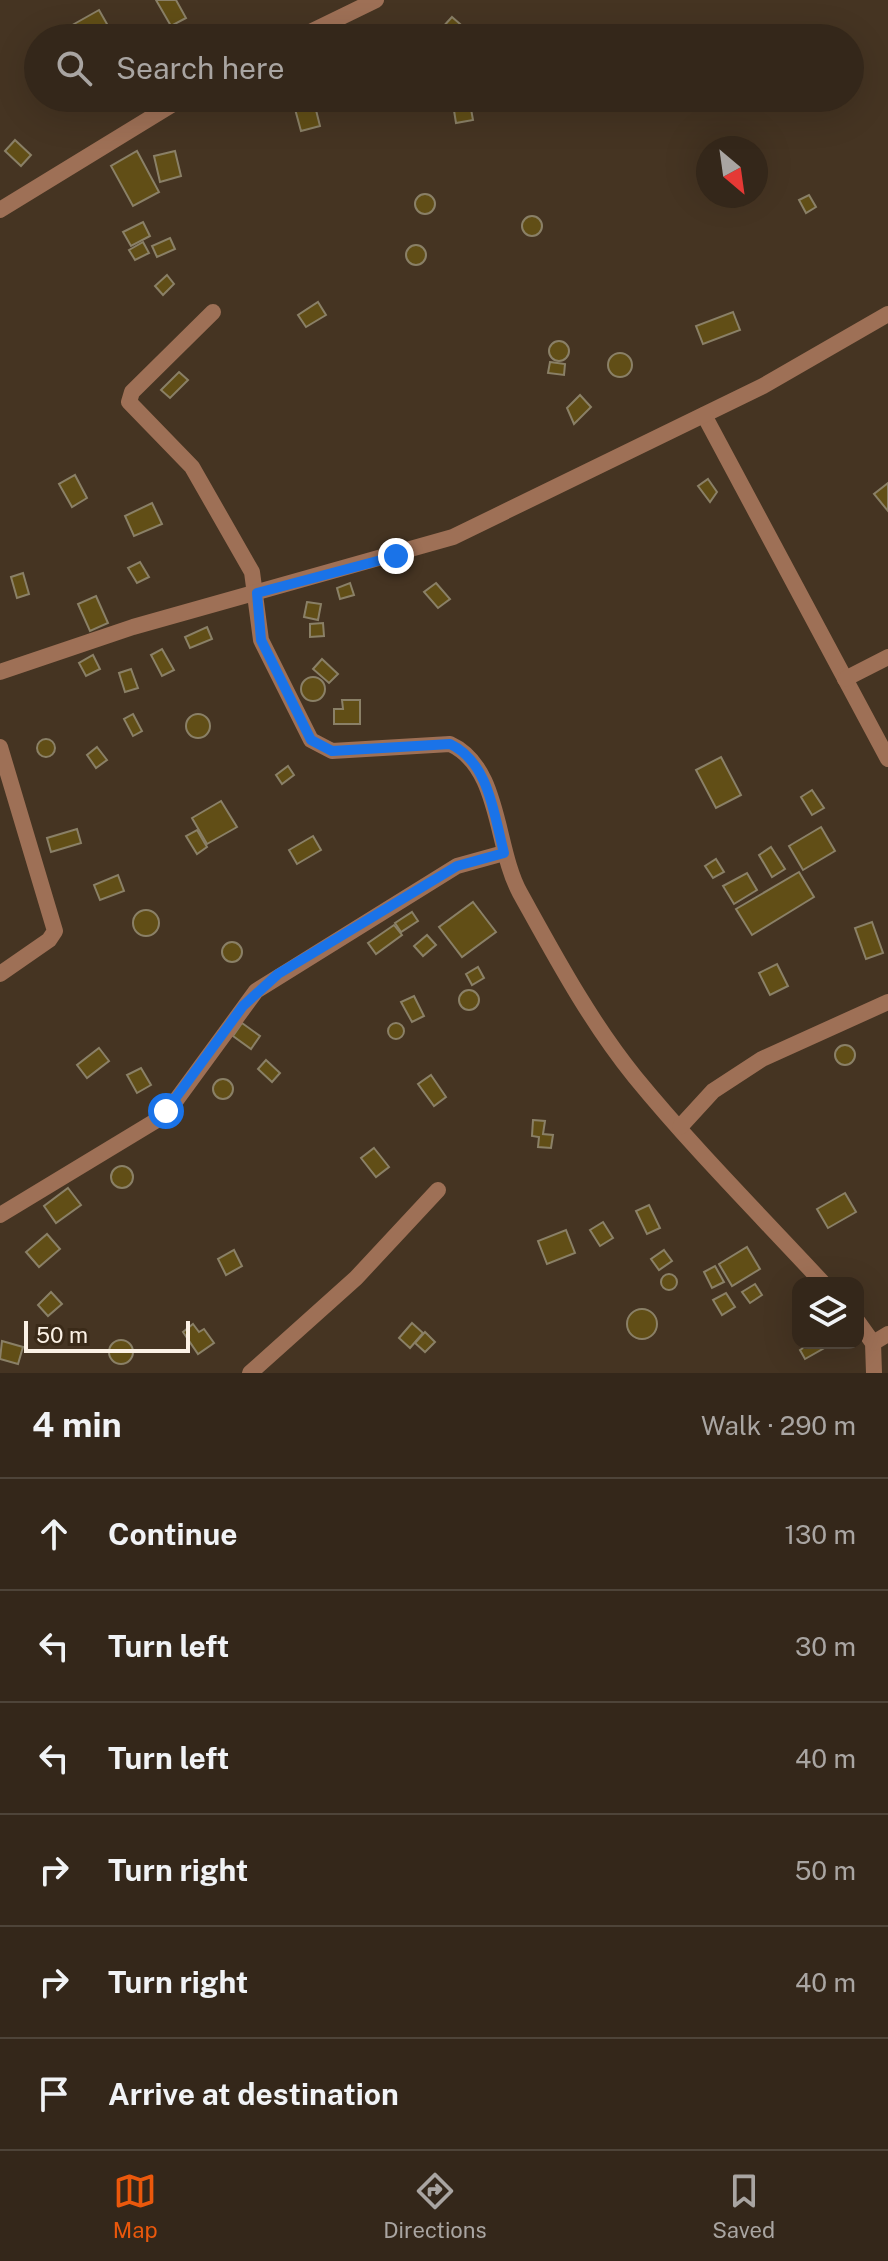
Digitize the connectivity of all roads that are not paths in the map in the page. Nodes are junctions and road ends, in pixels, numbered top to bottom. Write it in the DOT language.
graph roads {
  1 [pos="376,0"];
  2 [pos="327,24"];
  3 [pos="160,112"];
  4 [pos="0,210"];
  5 [pos="213,312"];
  6 [pos="888,314"];
  7 [pos="704,415"];
  8 [pos="257,593"];
  9 [pos="888,657"];
  10 [pos="0,672"];
  11 [pos="845,679"];
  12 [pos="0,747"];
  13 [pos="888,759"];
  14 [pos="504,853"];
  15 [pos="0,974"];
  16 [pos="888,1002"];
  17 [pos="680,1127"];
  18 [pos="438,1190"];
  19 [pos="0,1215"];
  20 [pos="818,1277"];
  21 [pos="864,1330"];
  22 [pos="888,1334"];
  23 [pos="873,1343"];
  24 [pos="250,1373"];
  25 [pos="874,1373"];
  1 -- 2 [label="street"];
  3 -- 4 [label="street"];
  5 -- 8 [label="street"];
  6 -- 7 [label="street"];
  7 -- 8 [label="street"];
  7 -- 11 [label="street"];
  8 -- 10 [label="street"];
  8 -- 14 [label="street"];
  9 -- 11 [label="street"];
  11 -- 13 [label="street"];
  12 -- 15 [label="street"];
  14 -- 17 [label="street"];
  14 -- 19 [label="street"];
  16 -- 17 [label="street"];
  17 -- 20 [label="street"];
  18 -- 24 [label="street"];
  21 -- 23 [label="street"];
  22 -- 23 [label="street"];
  23 -- 25 [label="street"];
}
